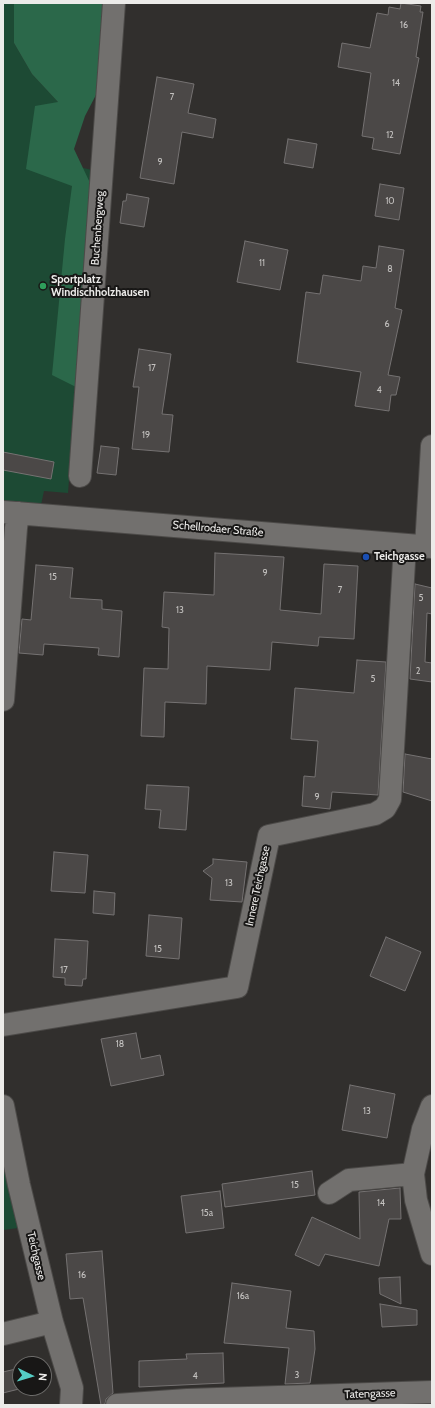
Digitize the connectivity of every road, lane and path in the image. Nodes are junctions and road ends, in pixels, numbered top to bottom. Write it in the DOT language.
graph roads {
  1 [pos="114,3"];
  2 [pos="432,446"];
  3 [pos="80,476"];
  4 [pos="11,512"];
  5 [pos="421,546"];
  6 [pos="4,666"];
  7 [pos="3,700"];
  8 [pos="3,1025"];
  9 [pos="3,1106"];
  10 [pos="432,1106"];
  11 [pos="413,1174"];
  12 [pos="329,1193"];
  13 [pos="432,1254"];
  14 [pos="52,1322"];
  15 [pos="3,1334"];
  16 [pos="432,1392"];
  17 [pos="71,1405"];
  18 [pos="117,1405"];
  1 -- 3 [label="street, Buchenbergweg"];
  2 -- 5 [label="street"];
  4 -- 5 [label="street, Schellrodaer Straße"];
  4 -- 6 [label="street"];
  5 -- 8 [label="street, Innere Teichgasse"];
  6 -- 7 [label="street"];
  9 -- 14 [label="street, Teichgasse"];
  10 -- 11 [label="street"];
  11 -- 12 [label="street"];
  11 -- 13 [label="street"];
  14 -- 15 [label="street"];
  14 -- 17 [label="street, Teichgasse"];
  16 -- 18 [label="street, Tatengasse"];
}
